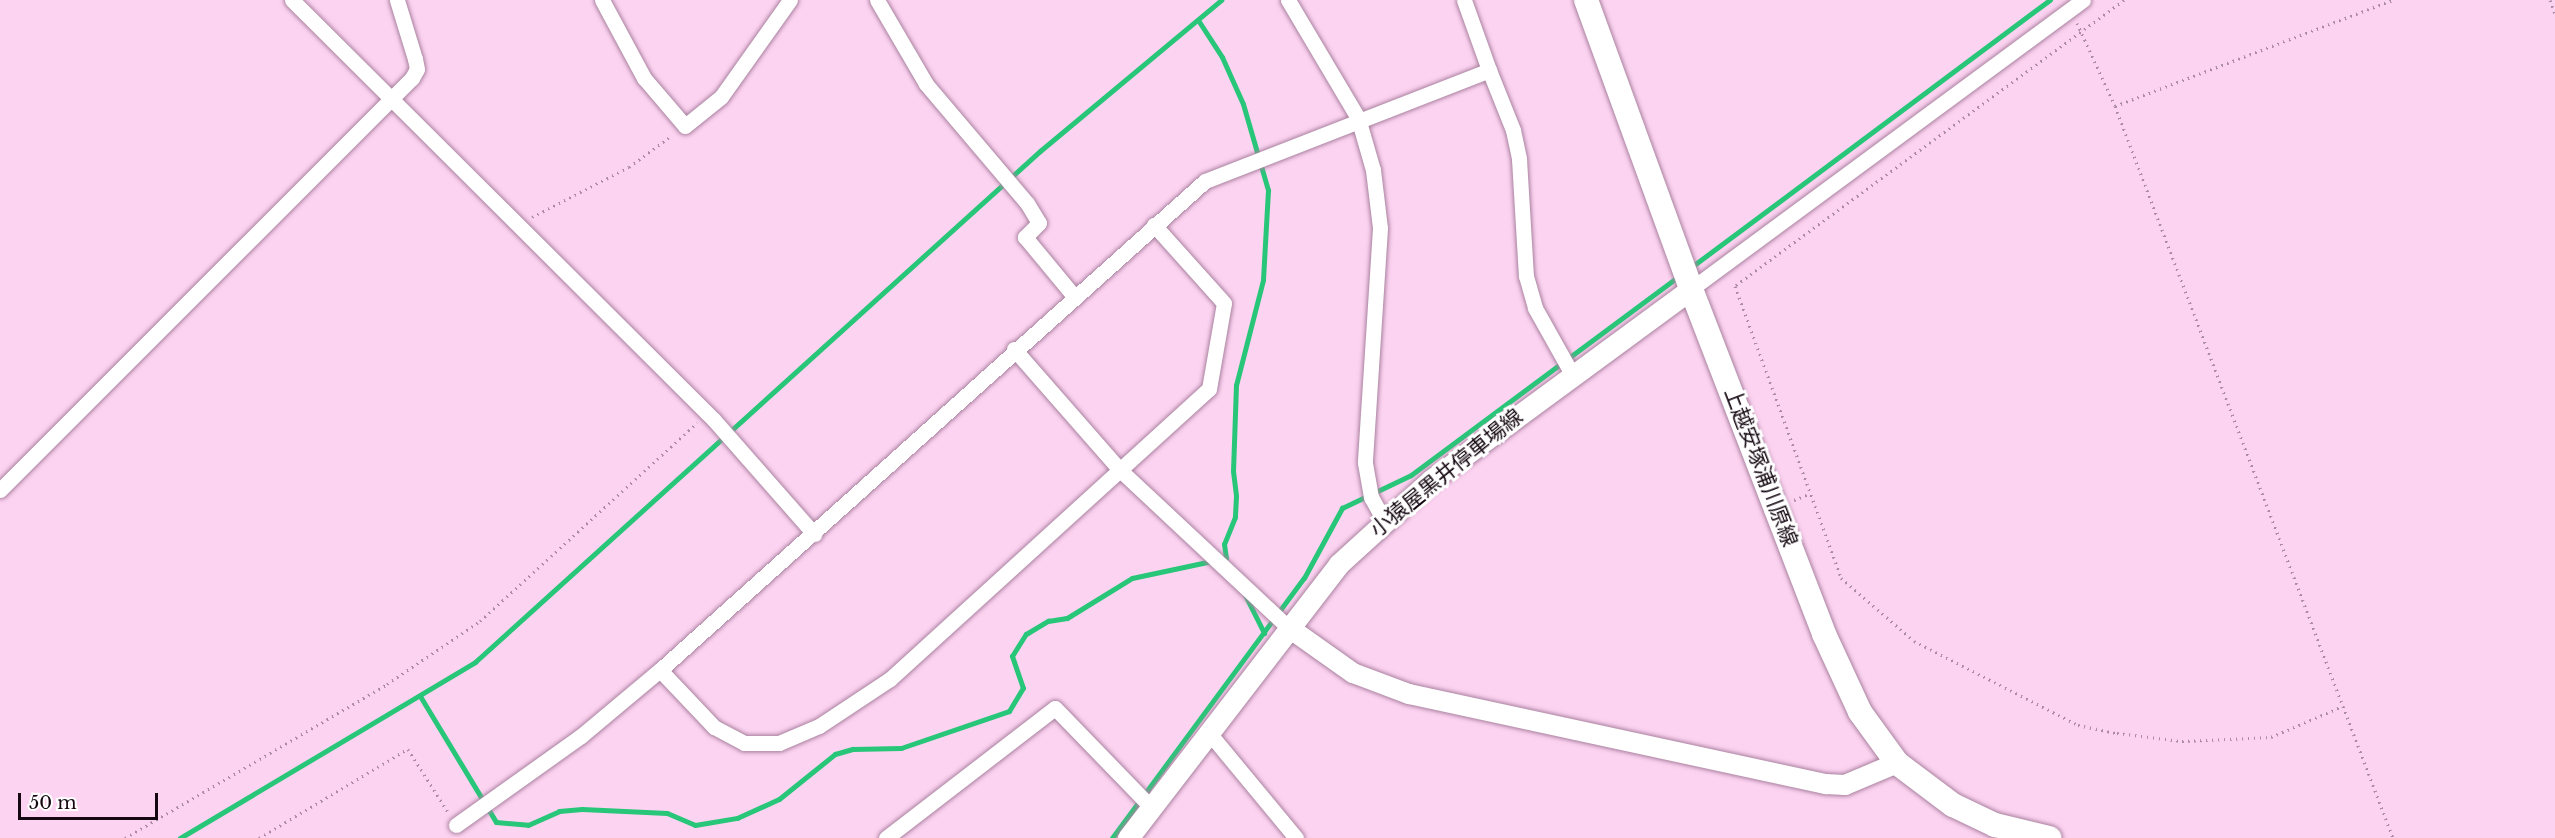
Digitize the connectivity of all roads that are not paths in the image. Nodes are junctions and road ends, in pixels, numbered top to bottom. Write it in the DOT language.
graph roads {
  1 [pos="292,0"];
  2 [pos="397,0"];
  3 [pos="602,0"];
  4 [pos="790,0"];
  5 [pos="877,0"];
  6 [pos="1290,0"];
  7 [pos="1464,0"];
  8 [pos="1586,0"];
  9 [pos="2083,0"];
  10 [pos="1489,70"];
  11 [pos="392,99"];
  12 [pos="1358,118"];
  13 [pos="1154,225"];
  14 [pos="1691,289"];
  15 [pos="1073,295"];
  16 [pos="1014,350"];
  17 [pos="1572,374"];
  18 [pos="1120,470"];
  19 [pos="0,490"];
  20 [pos="1384,520"];
  21 [pos="814,534"];
  22 [pos="1288,627"];
  23 [pos="660,670"];
  24 [pos="1210,734"];
  25 [pos="1897,763"];
  26 [pos="1151,807"];
  27 [pos="456,825"];
  28 [pos="886,838"];
  29 [pos="1128,838"];
  30 [pos="1296,838"];
  31 [pos="2049,838"];
  1 -- 11 [label="street"];
  2 -- 11 [label="street"];
  3 -- 4 [label="street"];
  5 -- 15 [label="street"];
  6 -- 12 [label="street"];
  7 -- 10 [label="street"];
  8 -- 14 [label="main road, 上越安塚浦川原線"];
  9 -- 14 [label="street"];
  10 -- 12 [label="street"];
  10 -- 17 [label="street"];
  11 -- 19 [label="street"];
  11 -- 21 [label="street"];
  12 -- 13 [label="street"];
  12 -- 20 [label="street"];
  13 -- 15 [label="street"];
  13 -- 18 [label="street"];
  14 -- 17 [label="main road, 小猿屋黒井停車場線"];
  14 -- 25 [label="main road, 上越安塚浦川原線"];
  15 -- 16 [label="street"];
  16 -- 18 [label="street"];
  16 -- 21 [label="street"];
  17 -- 20 [label="main road, 小猿屋黒井停車場線"];
  18 -- 22 [label="street"];
  18 -- 23 [label="street"];
  20 -- 22 [label="main road, 小猿屋黒井停車場線"];
  21 -- 23 [label="street"];
  22 -- 24 [label="main road, 小猿屋黒井停車場線"];
  22 -- 25 [label="street"];
  23 -- 27 [label="street"];
  24 -- 26 [label="main road, 小猿屋黒井停車場線"];
  24 -- 30 [label="street"];
  25 -- 31 [label="main road, 上越安塚浦川原線"];
  26 -- 28 [label="street"];
  26 -- 29 [label="main road, 小猿屋黒井停車場線"];
}
